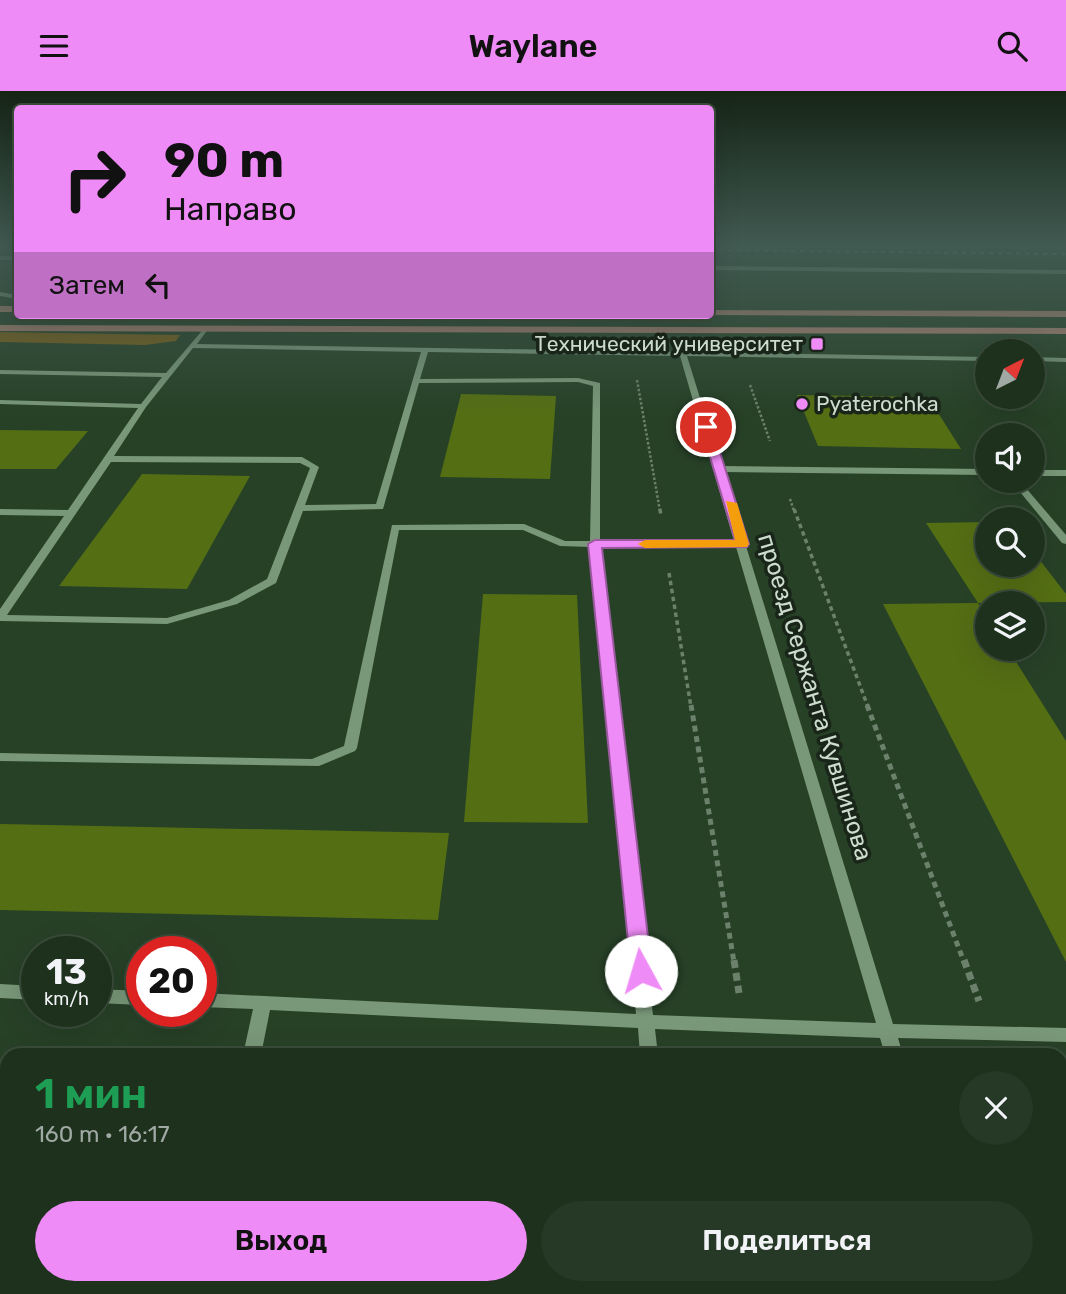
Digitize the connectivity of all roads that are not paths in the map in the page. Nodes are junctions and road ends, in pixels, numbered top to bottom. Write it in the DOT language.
graph roads {
  1 [pos="714,313"];
  2 [pos="1066,314"];
  3 [pos="0,328"];
  4 [pos="206,328"];
  5 [pos="1066,331"];
  6 [pos="191,346"];
  7 [pos="425,349"];
  8 [pos="683,354"];
  9 [pos="975,359"];
  10 [pos="1045,359"];
  11 [pos="1066,360"];
  12 [pos="0,372"];
  13 [pos="167,375"];
  14 [pos="416,380"];
  15 [pos="0,402"];
  16 [pos="143,405"];
  17 [pos="108,459"];
  18 [pos="720,470"];
  19 [pos="975,472"];
  20 [pos="1045,473"];
  21 [pos="1066,473"];
  22 [pos="1025,493"];
  23 [pos="299,507"];
  24 [pos="0,512"];
  25 [pos="71,513"];
  26 [pos="1066,541"];
  27 [pos="595,544"];
  28 [pos="743,544"];
  29 [pos="0,618"];
  30 [pos="0,758"];
  31 [pos="0,991"];
  32 [pos="21,992"];
  33 [pos="217,1001"];
  34 [pos="263,1003"];
  35 [pos="647,1024"];
  36 [pos="888,1033"];
  37 [pos="1066,1035"];
  38 [pos="253,1048"];
  39 [pos="649,1048"];
  40 [pos="892,1048"];
  1 -- 2 [label="main road"];
  3 -- 4 [label="main road"];
  4 -- 5 [label="main road"];
  4 -- 6 [label="street"];
  6 -- 7 [label="street"];
  6 -- 13 [label="street"];
  7 -- 8 [label="street"];
  7 -- 14 [label="street"];
  8 -- 9 [label="street"];
  8 -- 18 [label="street, проезд Сержанта Кувшинова"];
  10 -- 11 [label="street"];
  12 -- 13 [label="street"];
  13 -- 16 [label="street"];
  14 -- 23 [label="street"];
  14 -- 27 [label="street"];
  15 -- 16 [label="street"];
  16 -- 17 [label="street"];
  17 -- 23 [label="street"];
  17 -- 25 [label="street"];
  18 -- 19 [label="lane"];
  18 -- 28 [label="street, проезд Сержанта Кувшинова"];
  20 -- 21 [label="lane"];
  22 -- 26 [label="street"];
  23 -- 29 [label="street"];
  24 -- 25 [label="street"];
  25 -- 29 [label="street"];
  27 -- 28 [label="street"];
  27 -- 30 [label="street"];
  27 -- 35 [label="street"];
  28 -- 36 [label="street, проезд Сержанта Кувшинова"];
  31 -- 32 [label="lane"];
  33 -- 34 [label="street"];
  34 -- 35 [label="street"];
  34 -- 38 [label="street"];
  35 -- 36 [label="lane"];
  35 -- 39 [label="street"];
  36 -- 37 [label="lane"];
  36 -- 40 [label="street, проезд Сержанта Кувшинова"];
}
